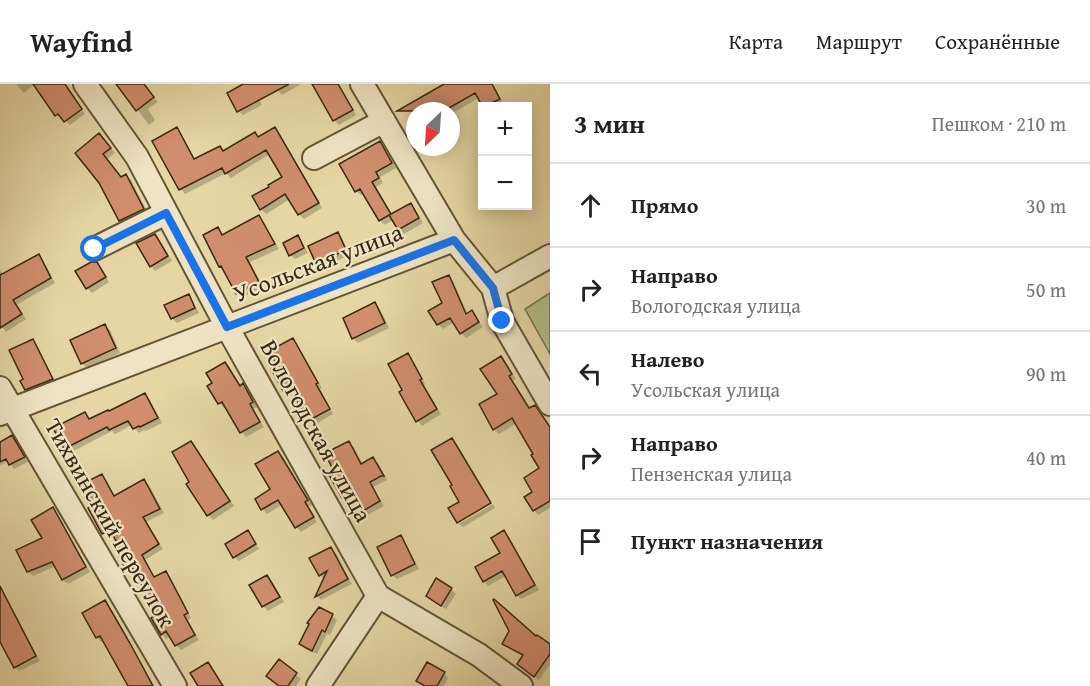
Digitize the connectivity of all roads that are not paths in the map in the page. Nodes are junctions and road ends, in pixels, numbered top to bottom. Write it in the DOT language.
graph roads {
  1 [pos="85,84"];
  2 [pos="362,84"];
  3 [pos="384,121"];
  4 [pos="315,158"];
  5 [pos="166,213"];
  6 [pos="454,240"];
  7 [pos="94,249"];
  8 [pos="550,256"];
  9 [pos="493,288"];
  10 [pos="227,327"];
  11 [pos="0,388"];
  12 [pos="550,404"];
  13 [pos="6,412"];
  14 [pos="378,596"];
  15 [pos="175,686"];
  16 [pos="318,686"];
  17 [pos="521,686"];
  1 -- 5 [label="street, Вологодская улица"];
  2 -- 3 [label="street"];
  3 -- 4 [label="street"];
  3 -- 6 [label="street"];
  5 -- 7 [label="street"];
  5 -- 10 [label="street, Вологодская улица"];
  6 -- 9 [label="street"];
  6 -- 10 [label="street, Усольская улица"];
  8 -- 9 [label="street"];
  9 -- 12 [label="street"];
  10 -- 13 [label="street, Усольская улица"];
  10 -- 14 [label="street, Вологодская улица"];
  11 -- 13 [label="street, Тихвинский переулок"];
  13 -- 15 [label="street, Тихвинский переулок"];
  14 -- 16 [label="street"];
  14 -- 17 [label="street, Вологодская улица"];
}
